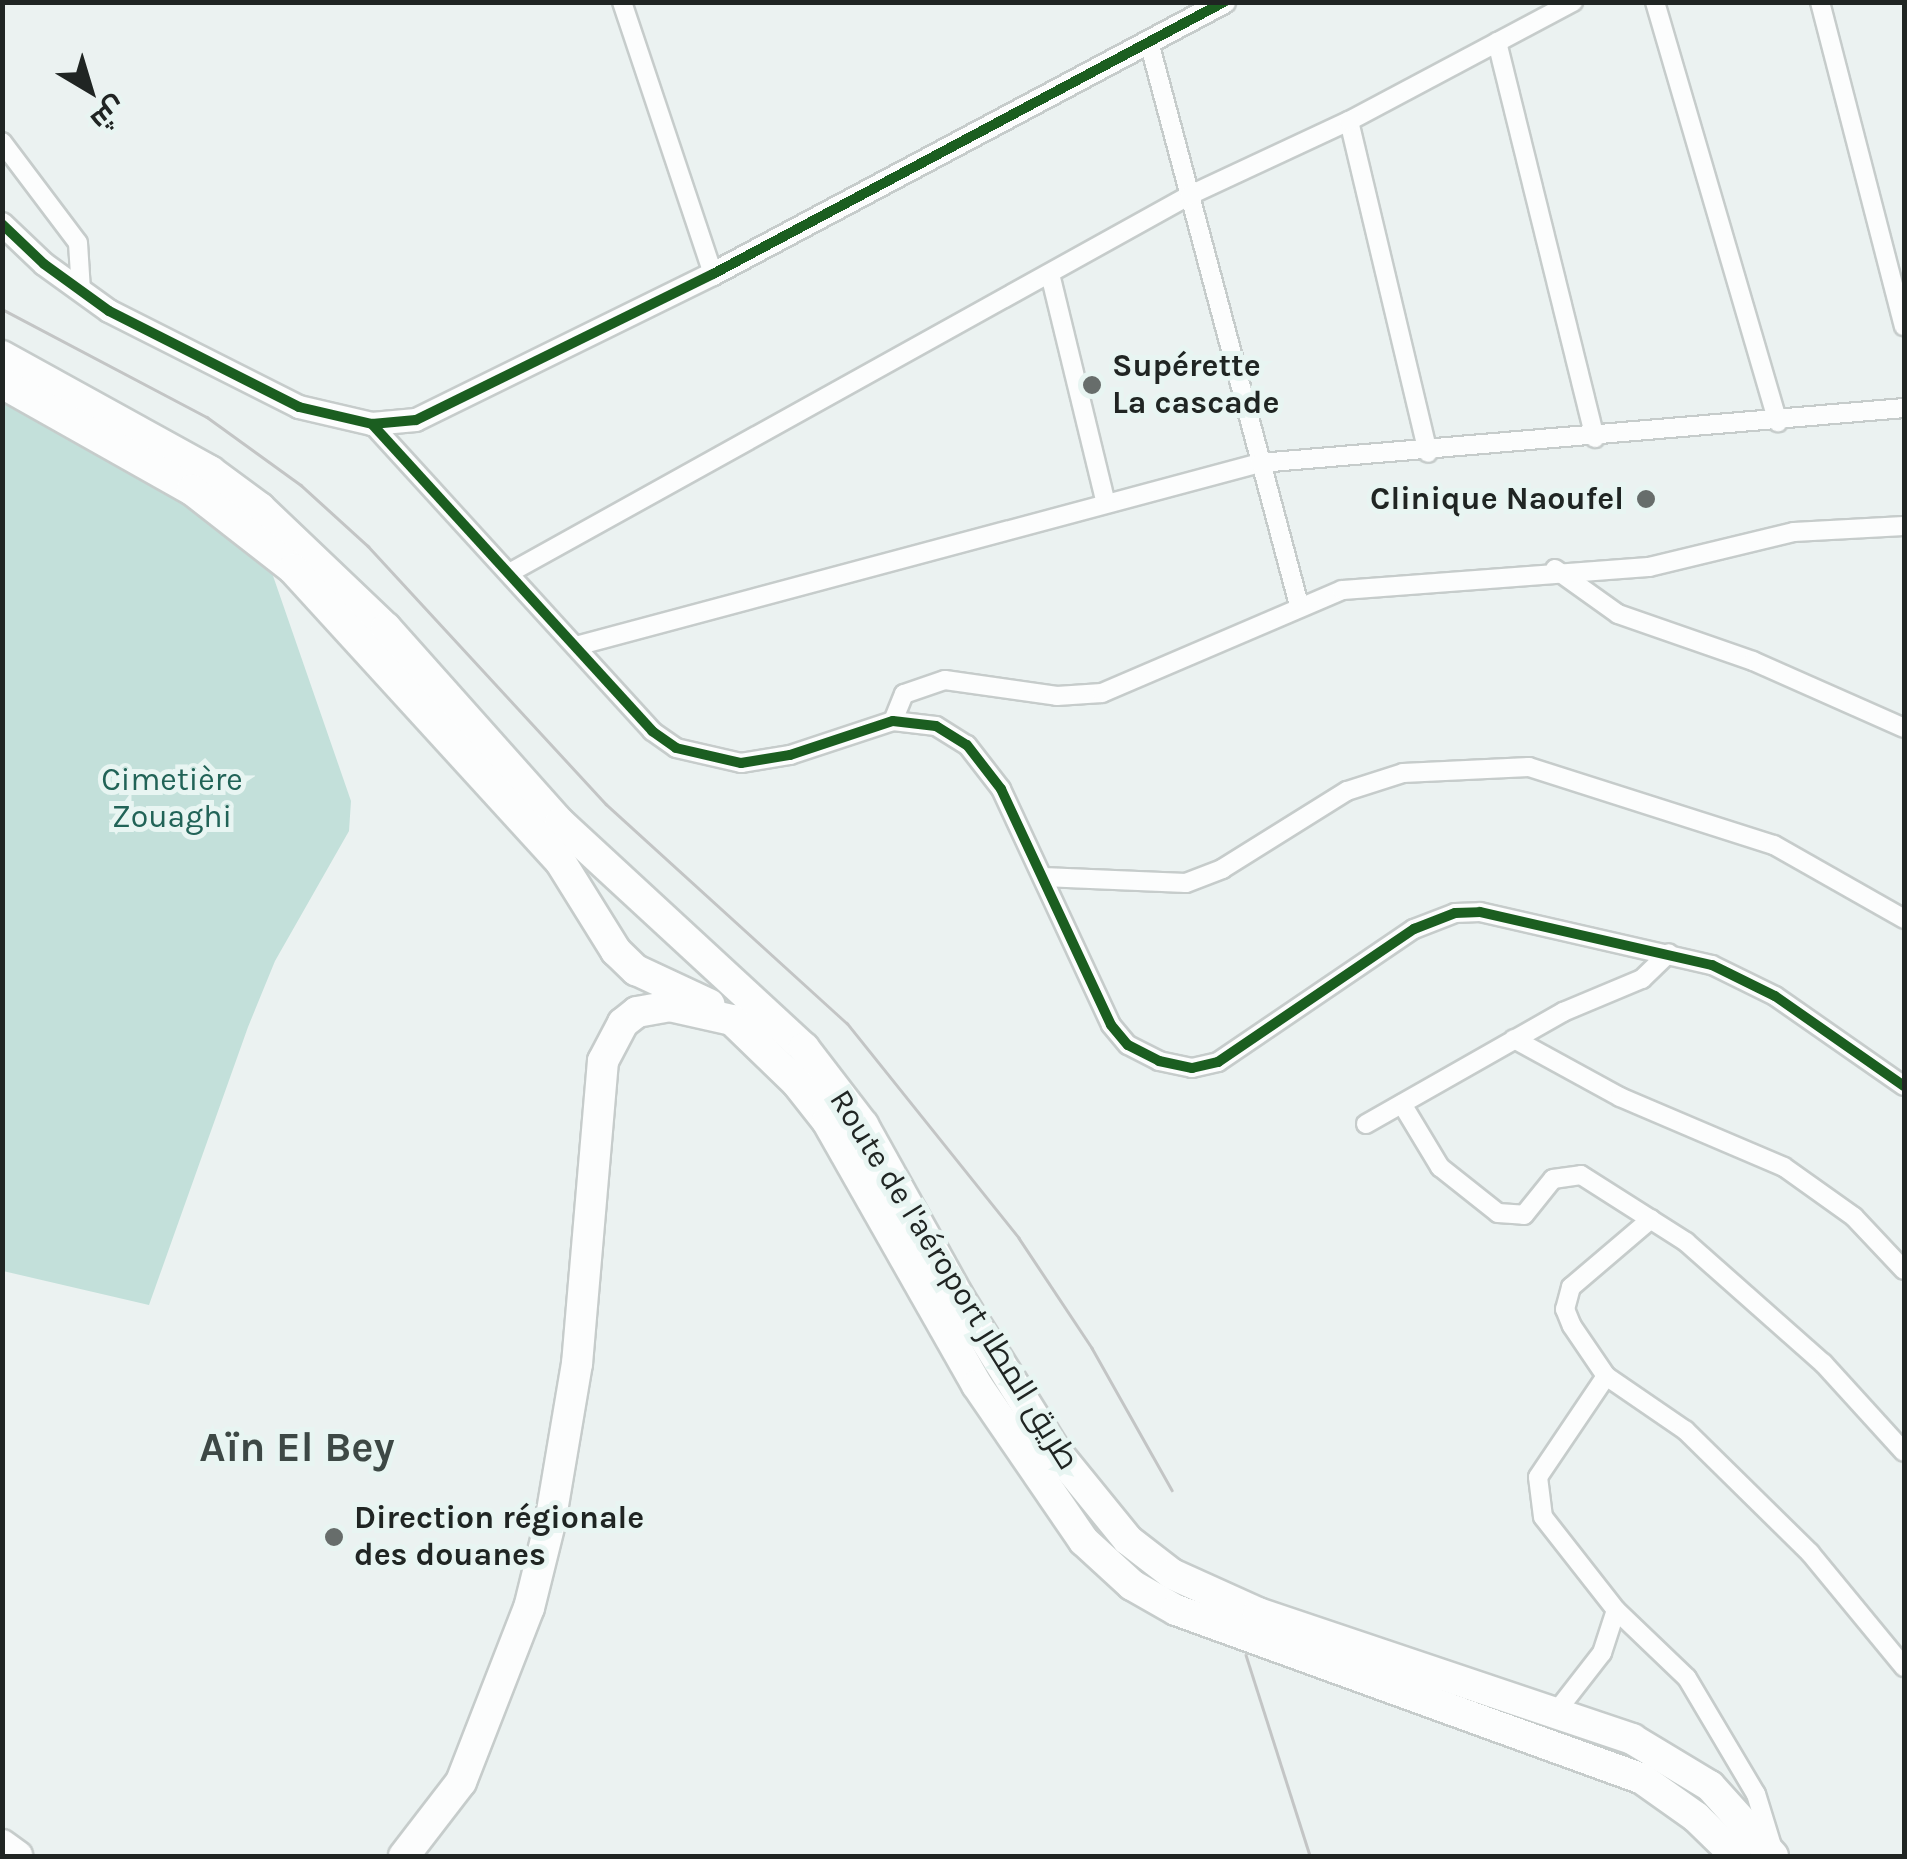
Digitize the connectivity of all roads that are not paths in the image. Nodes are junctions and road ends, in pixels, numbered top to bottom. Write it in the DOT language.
graph roads {
  1 [pos="622,2"];
  2 [pos="1224,2"];
  3 [pos="1573,2"];
  4 [pos="1655,2"];
  5 [pos="1820,2"];
  6 [pos="1148,42"];
  7 [pos="1497,42"];
  8 [pos="1349,121"];
  9 [pos="2,142"];
  10 [pos="1190,195"];
  11 [pos="2,224"];
  12 [pos="712,274"];
  13 [pos="1050,274"];
  14 [pos="81,291"];
  15 [pos="1904,326"];
  16 [pos="2,356"];
  17 [pos="2,382"];
  18 [pos="1904,408"];
  19 [pos="1778,422"];
  20 [pos="372,424"];
  21 [pos="1595,438"];
  22 [pos="1428,453"];
  23 [pos="1260,463"];
  24 [pos="1106,503"];
  25 [pos="1904,526"];
  26 [pos="1555,569"];
  27 [pos="511,572"];
  28 [pos="1300,605"];
  29 [pos="576,646"];
  30 [pos="893,721"];
  31 [pos="1904,728"];
  32 [pos="1043,878"];
  33 [pos="1904,919"];
  34 [pos="1669,953"];
  35 [pos="732,1020"];
  36 [pos="1514,1039"];
  37 [pos="1904,1086"];
  38 [pos="1402,1104"];
  39 [pos="1366,1124"];
  40 [pos="1651,1220"];
  41 [pos="1904,1270"];
  42 [pos="1606,1376"];
  43 [pos="1904,1452"];
  44 [pos="1616,1610"];
  45 [pos="1904,1668"];
  46 [pos="1556,1712"];
  47 [pos="2,1845"];
  48 [pos="412,1851"];
  49 [pos="17,1856"];
  50 [pos="1736,1856"];
  51 [pos="1774,1856"];
  1 -- 12 [label="street"];
  2 -- 6 [label="street"];
  3 -- 7 [label="street"];
  4 -- 19 [label="street"];
  5 -- 15 [label="street"];
  6 -- 10 [label="street"];
  6 -- 12 [label="street"];
  7 -- 8 [label="street"];
  7 -- 21 [label="street"];
  8 -- 10 [label="street"];
  8 -- 22 [label="street"];
  9 -- 14 [label="street"];
  10 -- 13 [label="street"];
  10 -- 23 [label="street"];
  11 -- 14 [label="street"];
  12 -- 20 [label="street"];
  13 -- 24 [label="street"];
  13 -- 27 [label="street"];
  14 -- 20 [label="street"];
  16 -- 46 [label="highway, Route de l'aéroport طريق المطار"];
  17 -- 35 [label="highway"];
  18 -- 19 [label="street"];
  19 -- 21 [label="street"];
  20 -- 27 [label="street"];
  21 -- 22 [label="street"];
  22 -- 23 [label="street"];
  23 -- 24 [label="street"];
  23 -- 28 [label="street"];
  24 -- 29 [label="street"];
  25 -- 26 [label="street"];
  26 -- 28 [label="street"];
  26 -- 31 [label="street"];
  27 -- 29 [label="street"];
  28 -- 30 [label="street"];
  29 -- 30 [label="street"];
  30 -- 32 [label="street"];
  32 -- 33 [label="street"];
  32 -- 34 [label="street"];
  34 -- 36 [label="street"];
  34 -- 37 [label="street"];
  35 -- 48 [label="highway, Route de l'aéroport طريق المطار"];
  35 -- 50 [label="highway, Route de l'aéroport طريق المطار"];
  36 -- 38 [label="street"];
  36 -- 41 [label="street"];
  38 -- 39 [label="street"];
  38 -- 40 [label="street"];
  40 -- 42 [label="street"];
  40 -- 43 [label="street"];
  42 -- 44 [label="street"];
  42 -- 45 [label="street"];
  44 -- 46 [label="street"];
  44 -- 51 [label="street"];
  46 -- 51 [label="highway, Route de l'aéroport طريق المطار"];
  47 -- 49 [label="highway"];
}
